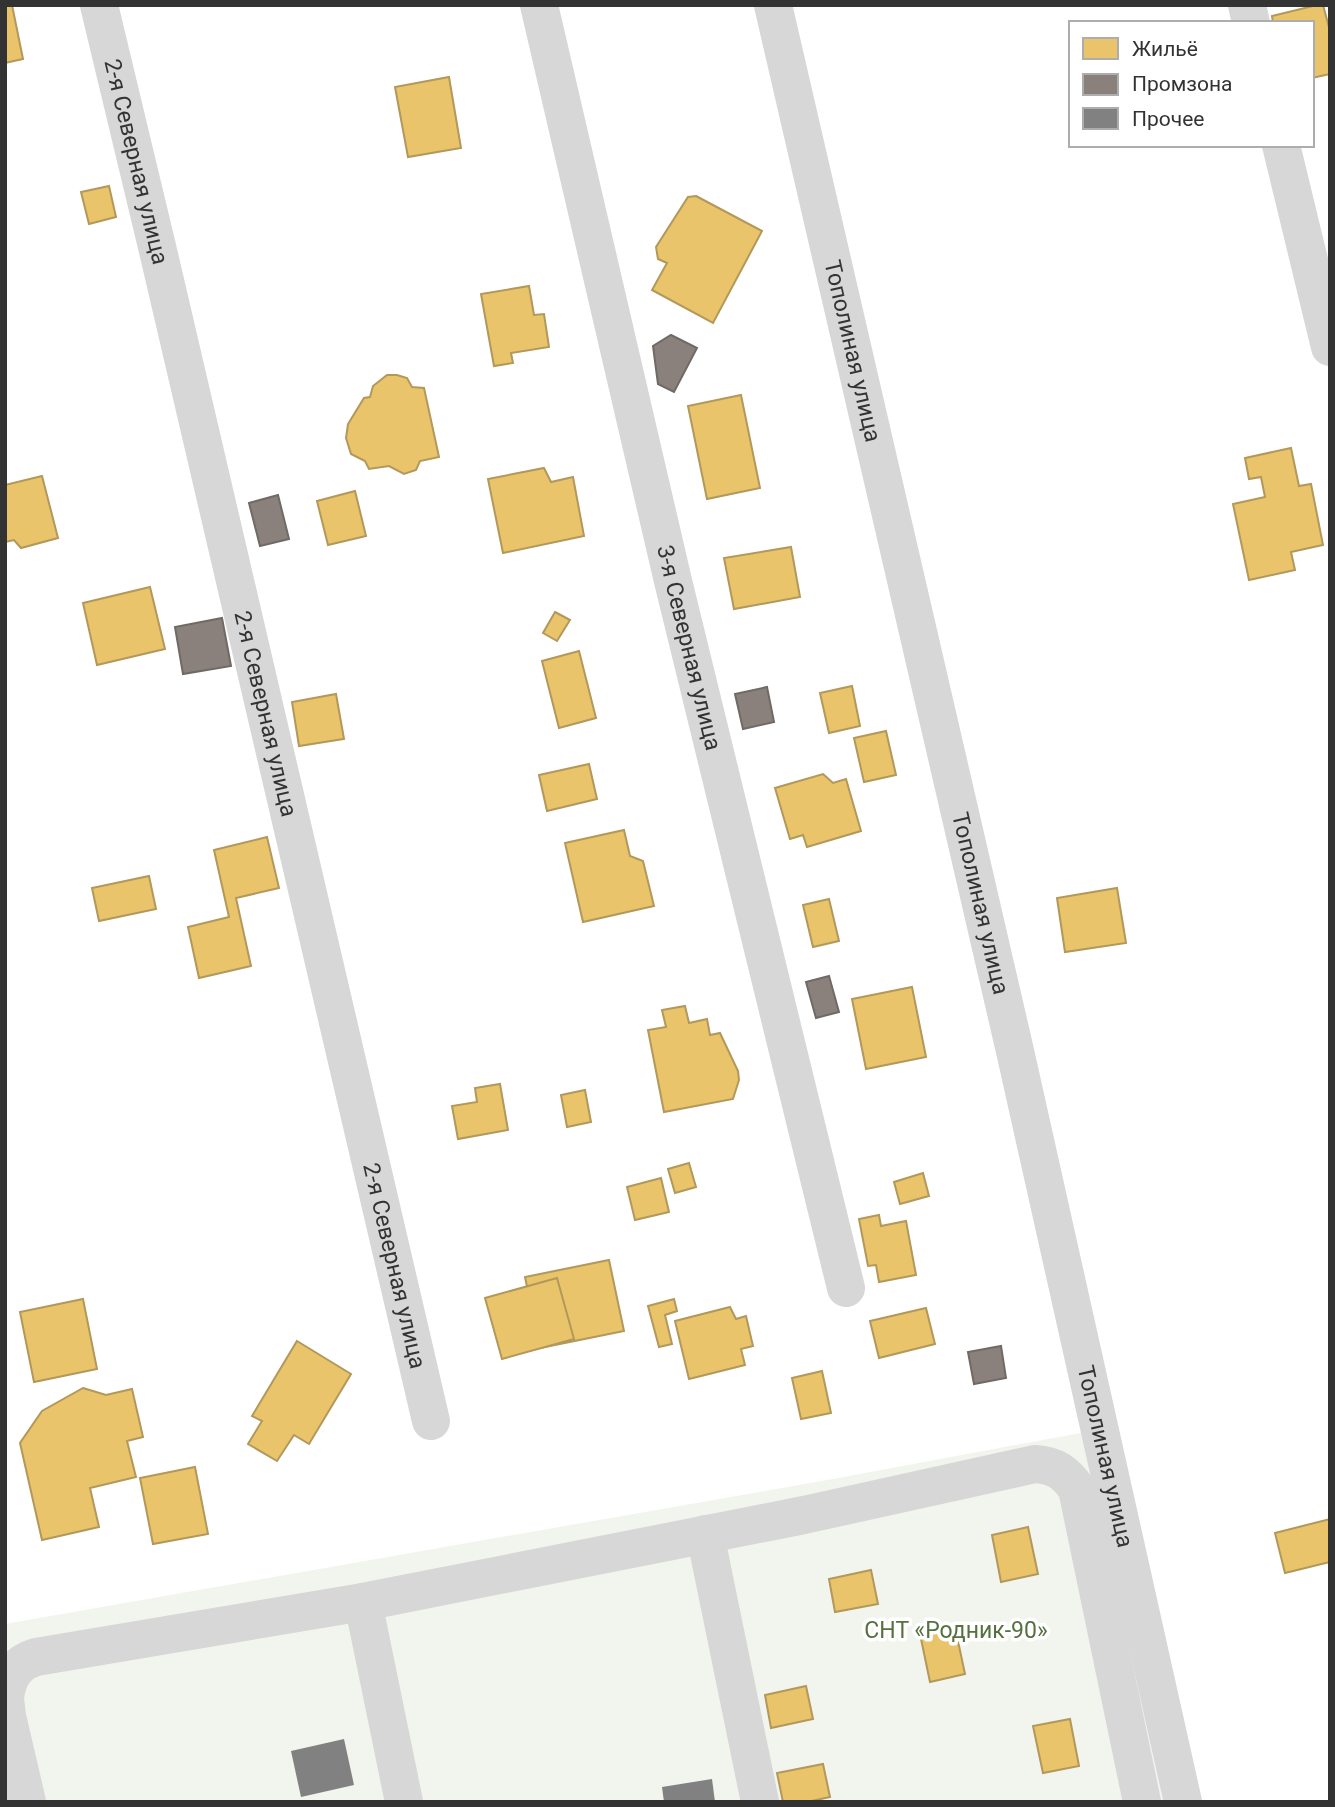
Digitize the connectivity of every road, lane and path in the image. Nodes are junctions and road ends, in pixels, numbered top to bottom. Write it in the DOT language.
graph roads {
  1 [pos="99,5"];
  2 [pos="538,5"];
  3 [pos="773,5"];
  4 [pos="1281,147"];
  5 [pos="1330,347"];
  6 [pos="846,1287"];
  7 [pos="431,1421"];
  8 [pos="705,1534"];
  9 [pos="363,1602"];
  10 [pos="5,1698"];
  11 [pos="27,1802"];
  12 [pos="404,1802"];
  13 [pos="760,1802"];
  14 [pos="1142,1802"];
  15 [pos="1183,1802"];
  1 -- 7 [label="street, 2-я Северная улица"];
  2 -- 6 [label="street, 3-я Северная улица"];
  3 -- 15 [label="street, Тополиная улица"];
  4 -- 5 [label="street"];
  8 -- 9 [label="street"];
  8 -- 13 [label="street"];
  8 -- 14 [label="street"];
  9 -- 10 [label="street"];
  9 -- 12 [label="street"];
  10 -- 11 [label="street"];
}
